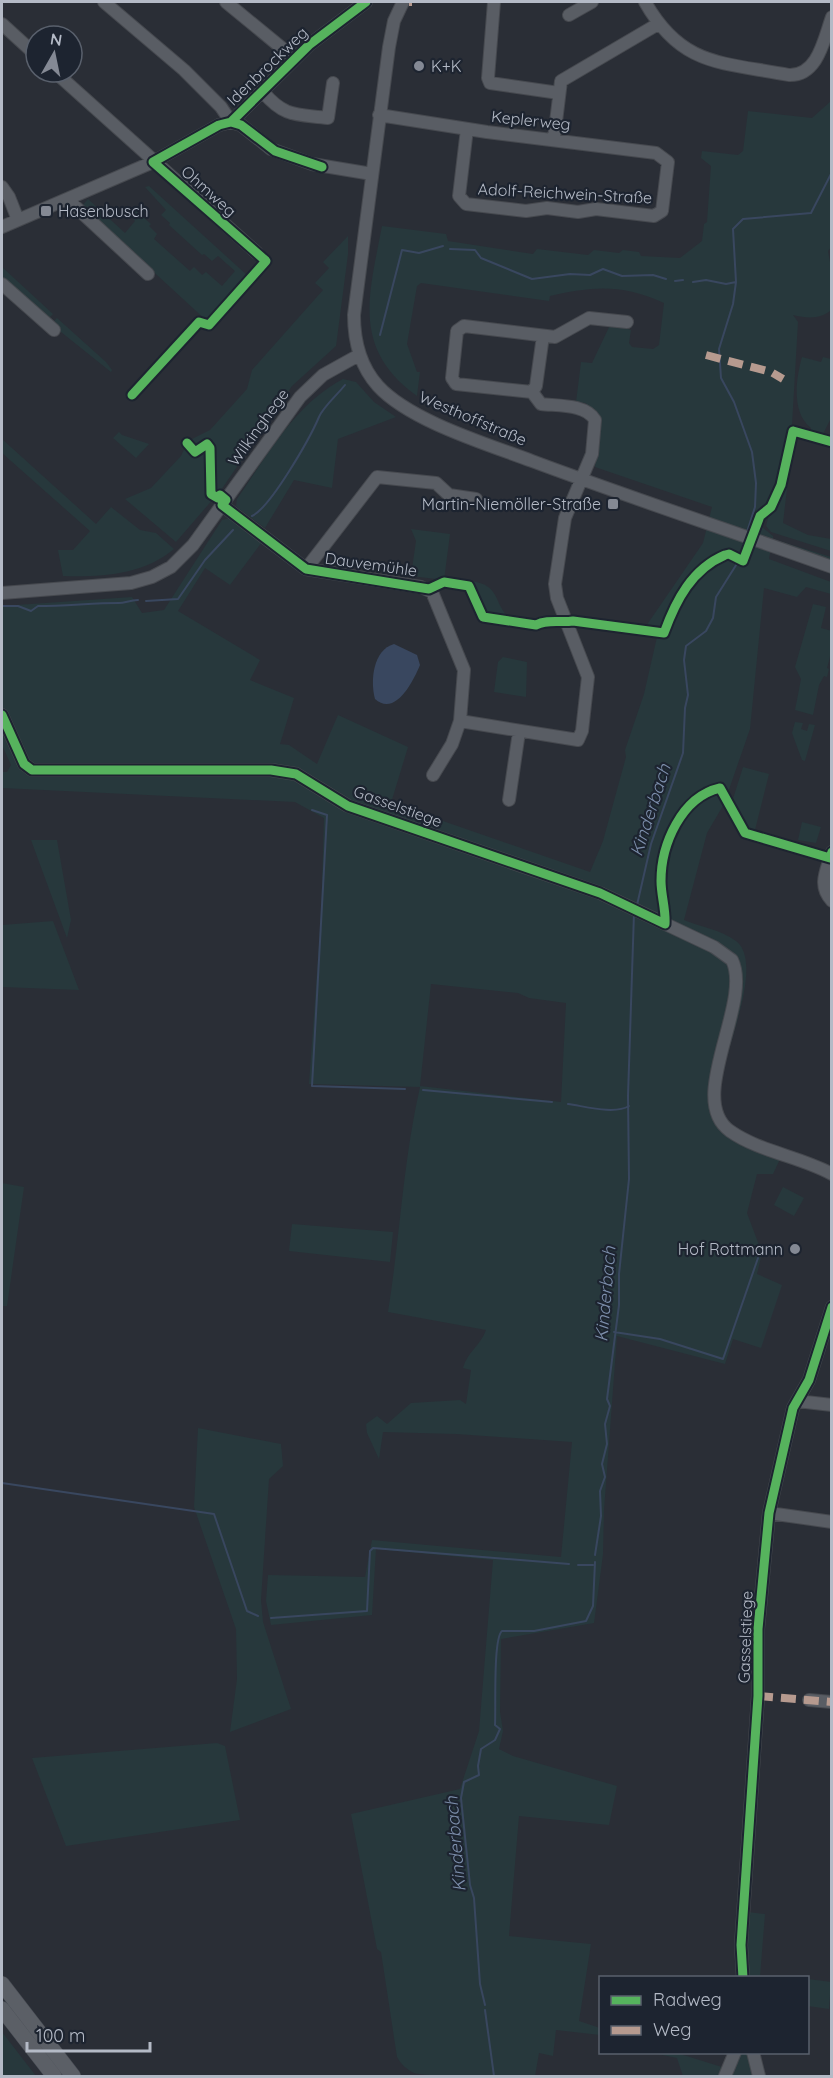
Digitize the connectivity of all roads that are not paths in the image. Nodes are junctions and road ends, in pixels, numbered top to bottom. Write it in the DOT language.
graph roads {
  1 [pos="104,2"];
  2 [pos="226,2"];
  3 [pos="366,2"];
  4 [pos="403,2"];
  5 [pos="494,2"];
  6 [pos="592,2"];
  7 [pos="645,2"];
  8 [pos="569,15"];
  9 [pos="831,17"];
  10 [pos="2,24"];
  11 [pos="658,24"];
  12 [pos="24,44"];
  13 [pos="294,58"];
  14 [pos="333,83"];
  15 [pos="68,84"];
  16 [pos="263,92"];
  17 [pos="559,93"];
  18 [pos="380,115"];
  19 [pos="231,122"];
  20 [pos="467,129"];
  21 [pos="554,138"];
  22 [pos="153,162"];
  23 [pos="669,170"];
  24 [pos="372,174"];
  25 [pos="2,188"];
  26 [pos="68,199"];
  27 [pos="18,220"];
  28 [pos="2,227"];
  29 [pos="258,240"];
  30 [pos="244,242"];
  31 [pos="257,253"];
  32 [pos="148,274"];
  33 [pos="2,284"];
  34 [pos="627,322"];
  35 [pos="54,330"];
  36 [pos="543,336"];
  37 [pos="359,355"];
  38 [pos="532,392"];
  39 [pos="582,479"];
  40 [pos="476,499"];
  41 [pos="222,505"];
  42 [pos="831,567"];
  43 [pos="306,569"];
  44 [pos="2,593"];
  45 [pos="2,715"];
  46 [pos="460,722"];
  47 [pos="519,732"];
  48 [pos="433,775"];
  49 [pos="509,800"];
  50 [pos="831,852"];
  51 [pos="831,902"];
  52 [pos="831,1174"];
  53 [pos="831,1307"];
  54 [pos="797,1401"];
  55 [pos="831,1406"];
  56 [pos="769,1513"];
  57 [pos="831,1522"];
  58 [pos="809,1700"];
  59 [pos="831,1702"];
  60 [pos="743,1976"];
  61 [pos="2,1985"];
  62 [pos="2,2009"];
  63 [pos="734,2054"];
  64 [pos="754,2054"];
  65 [pos="54,2076"];
  66 [pos="73,2076"];
  67 [pos="725,2076"];
  68 [pos="759,2076"];
  1 -- 19 [label="street"];
  2 -- 13 [label="street"];
  3 -- 13 [label="street, Idenbrockweg"];
  4 -- 18 [label="street, Westhoffstraße"];
  5 -- 17 [label="street"];
  6 -- 8 [label="street"];
  7 -- 11 [label="street"];
  9 -- 11 [label="street"];
  10 -- 12 [label="street"];
  11 -- 17 [label="street"];
  13 -- 16 [label="street, Idenbrockweg"];
  14 -- 16 [label="street, Idenbrockweg"];
  15 -- 22 [label="street"];
  16 -- 19 [label="street, Idenbrockweg"];
  17 -- 21 [label="street"];
  18 -- 20 [label="street, Keplerweg"];
  18 -- 24 [label="street, Westhoffstraße"];
  19 -- 22 [label="street, Idenbrockweg"];
  19 -- 24 [label="street"];
  20 -- 21 [label="street, Keplerweg"];
  20 -- 23 [label="street, Adolf-Reichwein-Straße"];
  21 -- 23 [label="street, Keplerweg"];
  22 -- 26 [label="street, Idenbrockweg"];
  22 -- 30 [label="street, Ohmweg"];
  24 -- 37 [label="street, Westhoffstraße"];
  25 -- 27 [label="street"];
  26 -- 27 [label="street, Idenbrockweg"];
  26 -- 32 [label="street"];
  27 -- 28 [label="street, Idenbrockweg"];
  29 -- 30 [label="street"];
  30 -- 31 [label="street, Ohmweg"];
  33 -- 35 [label="street"];
  34 -- 36 [label="street"];
  36 -- 38 [label="street"];
  36 -- 38 [label="street"];
  37 -- 39 [label="street, Westhoffstraße"];
  37 -- 41 [label="street, Wilkinghege"];
  38 -- 39 [label="street"];
  39 -- 42 [label="street, Westhoffstraße"];
  39 -- 47 [label="street"];
  40 -- 43 [label="street, Dauvemühle"];
  41 -- 43 [label="street, Dauvemühle"];
  41 -- 44 [label="street, Wilkinghege"];
  43 -- 46 [label="street, Dauvemühle"];
  45 -- 52 [label="street, Gasselstiege"];
  46 -- 47 [label="street"];
  46 -- 48 [label="street, Dauvemühle"];
  47 -- 49 [label="street"];
  50 -- 51 [label="street"];
  53 -- 54 [label="street, Gasselstiege"];
  54 -- 55 [label="street"];
  54 -- 56 [label="street, Gasselstiege"];
  56 -- 57 [label="street"];
  56 -- 60 [label="street, Gasselstiege"];
  58 -- 59 [label="street"];
  61 -- 66 [label="main road"];
  62 -- 65 [label="main road"];
  63 -- 67 [label="street"];
  64 -- 68 [label="street"];
}
